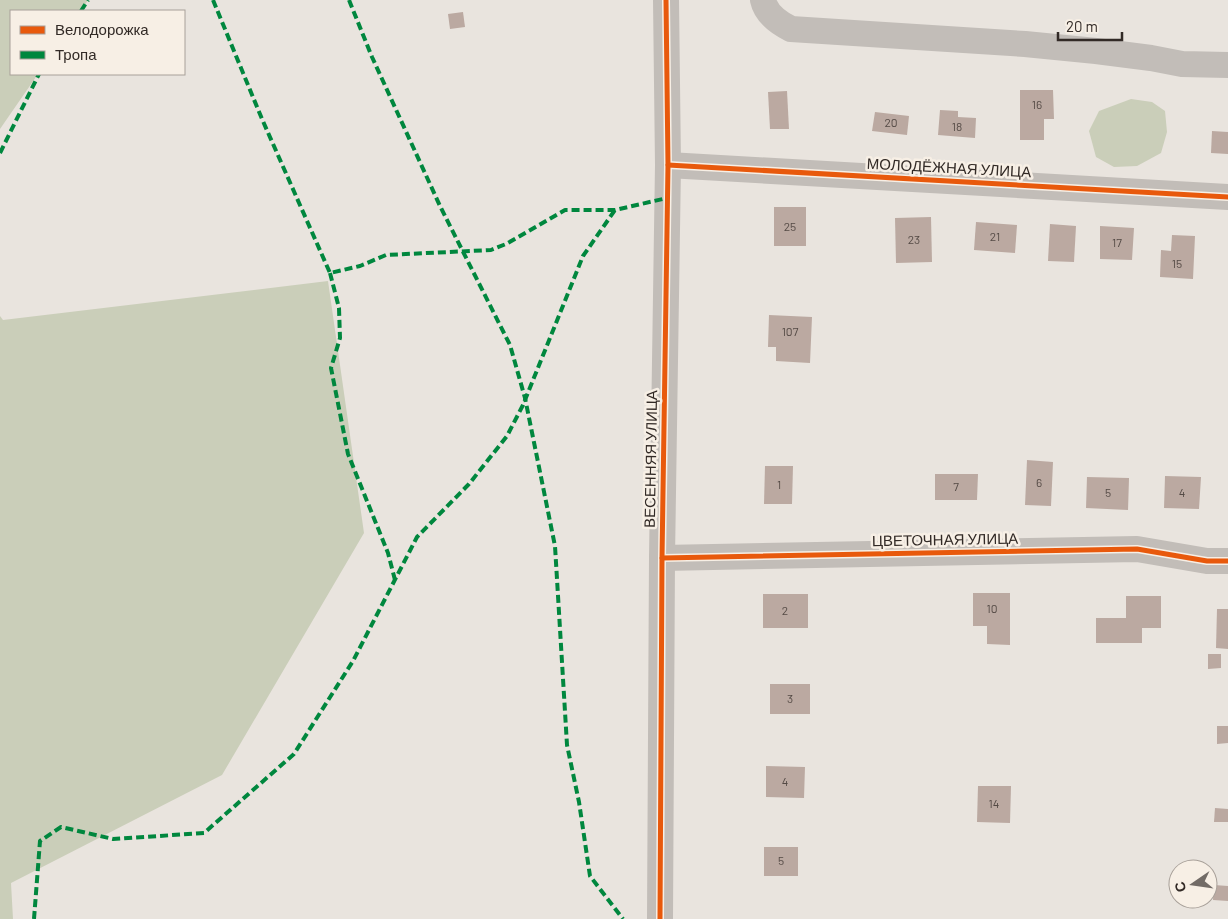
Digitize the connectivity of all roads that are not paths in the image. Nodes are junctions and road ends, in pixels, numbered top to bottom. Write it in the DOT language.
graph roads {
  1 [pos="666,0"];
  2 [pos="762,0"];
  3 [pos="1228,66"];
  4 [pos="668,165"];
  5 [pos="1228,197"];
  6 [pos="662,558"];
  7 [pos="1228,561"];
  8 [pos="660,919"];
  1 -- 4 [label="street, ВЕСЕННЯЯ УЛИЦА"];
  2 -- 3 [label="street"];
  4 -- 5 [label="street, МОЛОДЁЖНАЯ УЛИЦА"];
  4 -- 6 [label="street, ВЕСЕННЯЯ УЛИЦА"];
  6 -- 7 [label="street, ЦВЕТОЧНАЯ УЛИЦА"];
  6 -- 8 [label="street, ВЕСЕННЯЯ УЛИЦА"];
}
